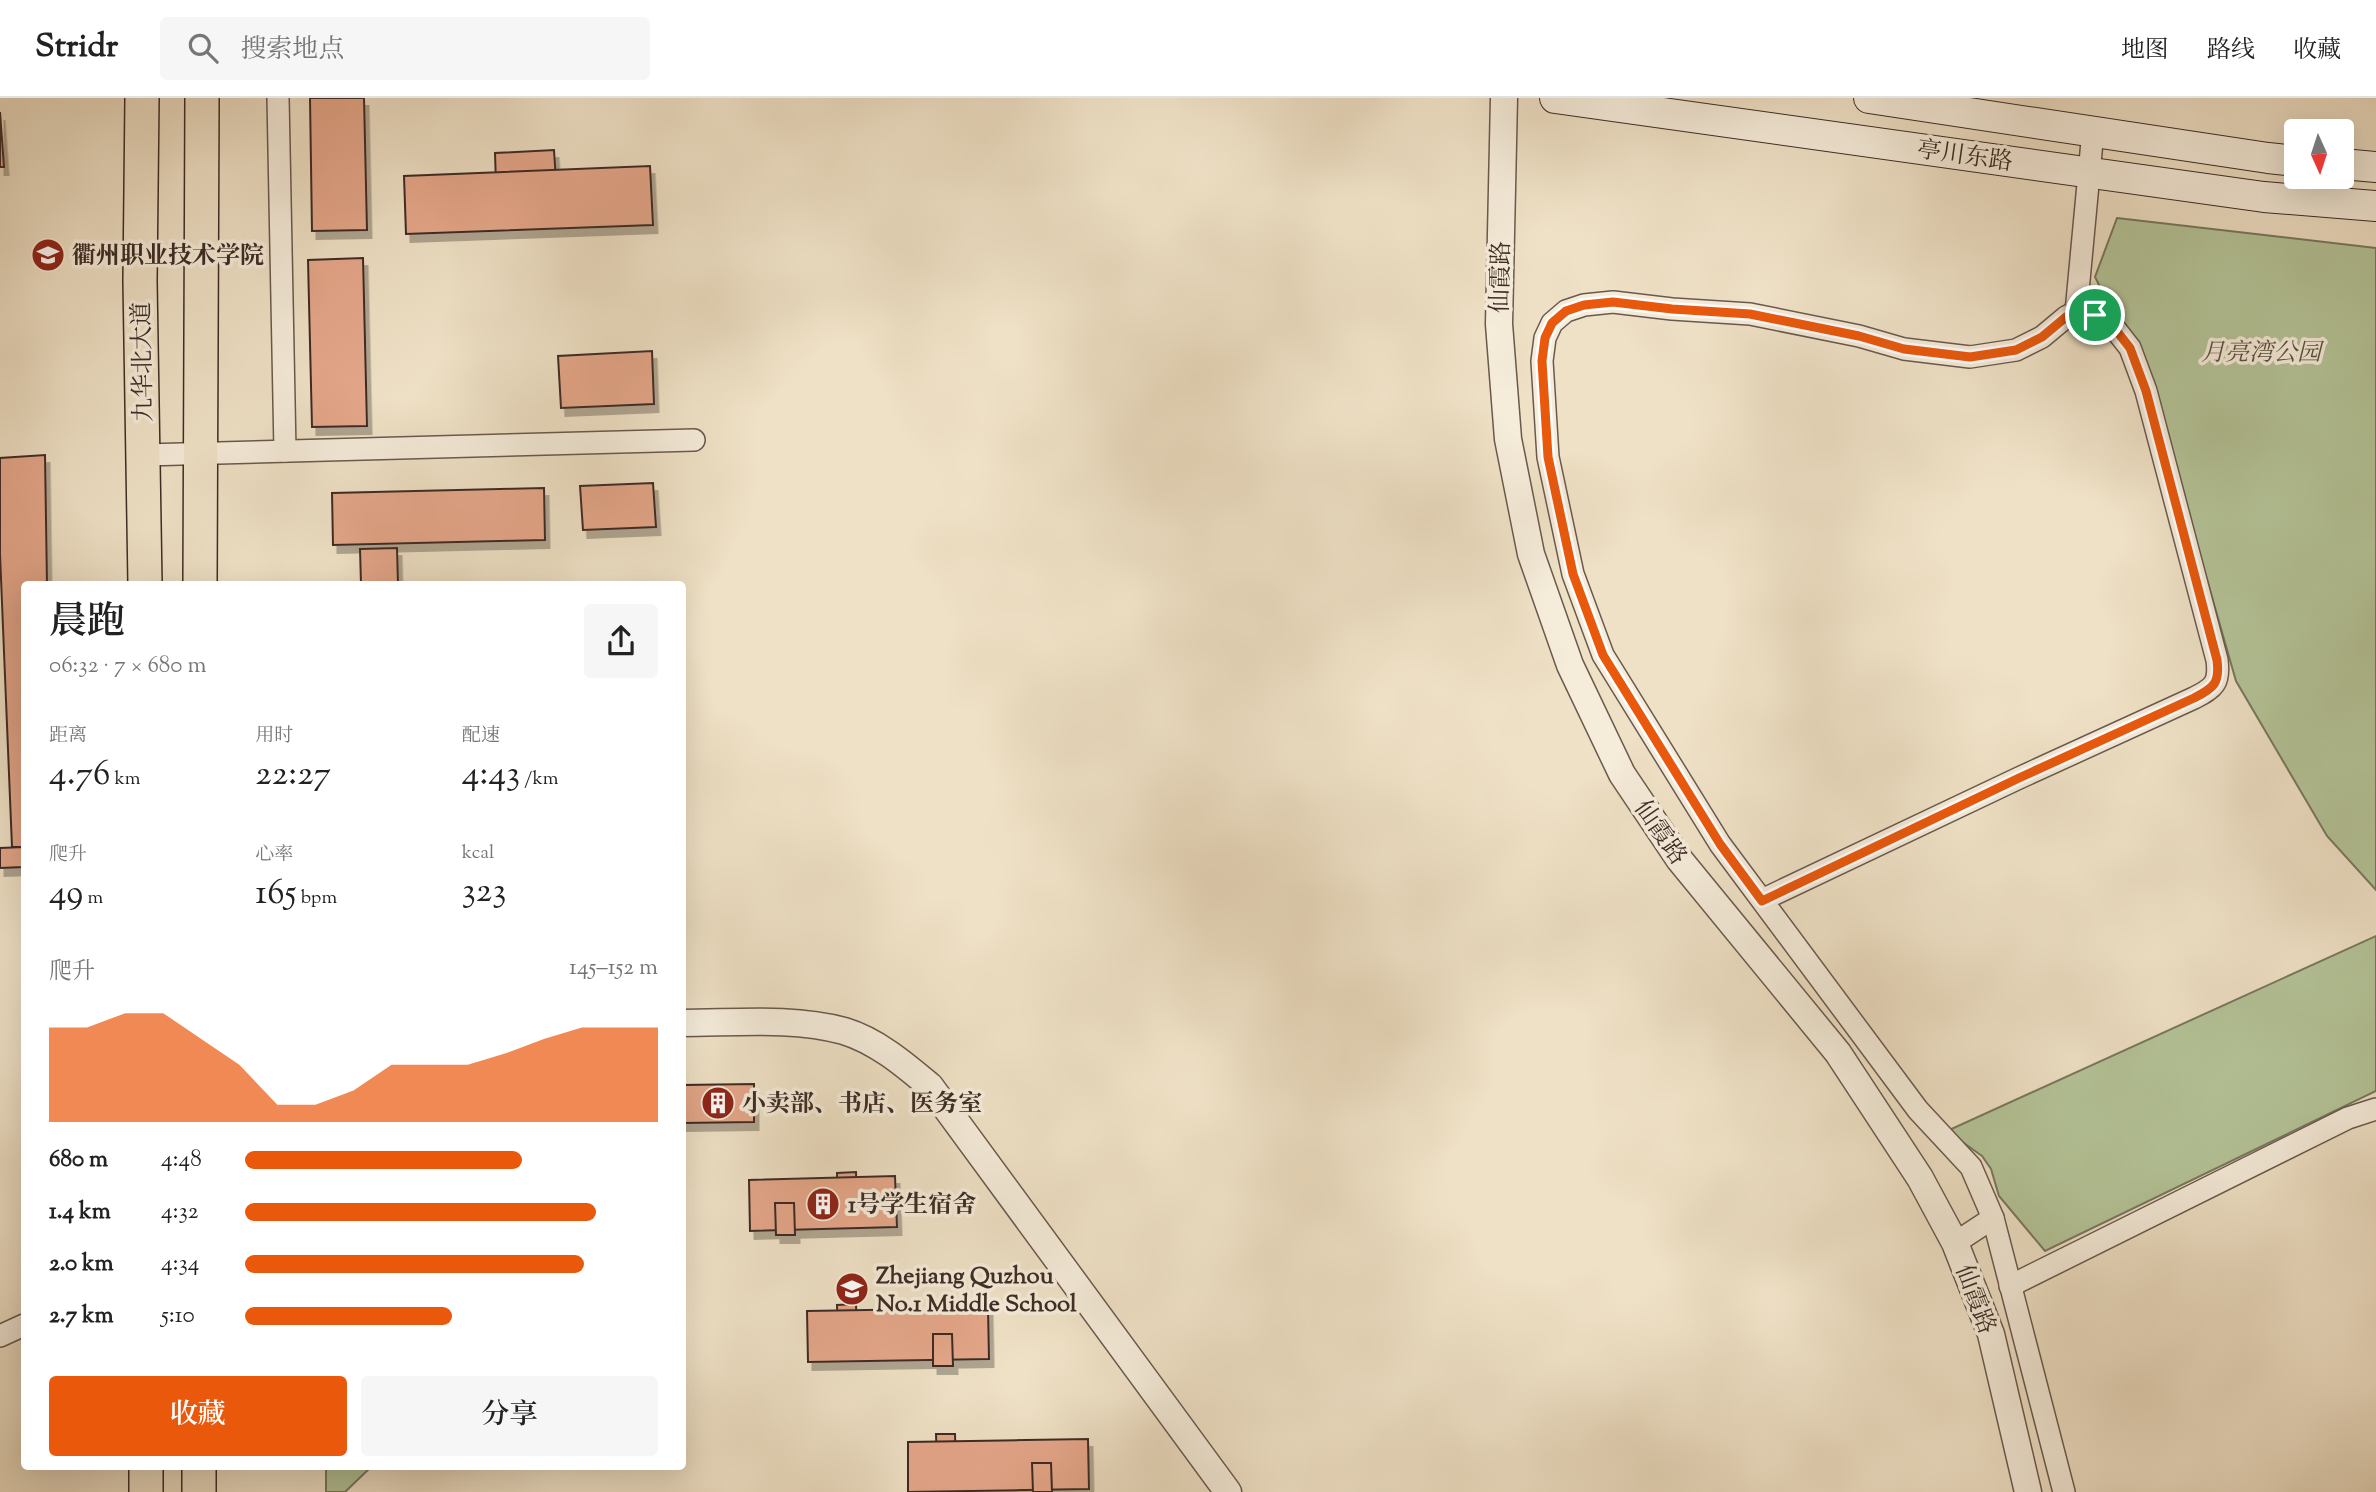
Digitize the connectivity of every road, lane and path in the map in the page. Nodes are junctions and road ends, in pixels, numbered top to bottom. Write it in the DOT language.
graph roads {
  1 [pos="142,98"];
  2 [pos="202,98"];
  3 [pos="278,98"];
  4 [pos="1504,98"];
  5 [pos="1555,98"];
  6 [pos="1869,98"];
  7 [pos="2093,131"];
  8 [pos="2284,159"];
  9 [pos="2354,165"];
  10 [pos="2376,167"];
  11 [pos="2089,173"];
  12 [pos="2376,206"];
  13 [pos="2076,312"];
  14 [pos="694,440"];
  15 [pos="285,451"];
  16 [pos="199,453"];
  17 [pos="144,455"];
  18 [pos="145,581"];
  19 [pos="200,581"];
  20 [pos="1762,901"];
  21 [pos="686,1023"];
  22 [pos="2376,1109"];
  23 [pos="1993,1218"];
  24 [pos="1955,1243"];
  25 [pos="2010,1286"];
  26 [pos="21,1326"];
  27 [pos="0,1336"];
  28 [pos="146,1470"];
  29 [pos="199,1470"];
  30 [pos="146,1492"];
  31 [pos="199,1492"];
  32 [pos="1228,1492"];
  33 [pos="2028,1492"];
  34 [pos="2064,1492"];
  1 -- 17 [label="main road, 九华北大道"];
  2 -- 16 [label="main road"];
  3 -- 15 [label="street"];
  4 -- 24 [label="street, 仙霞路"];
  5 -- 11 [label="main road, 亭川东路"];
  6 -- 7 [label="main road, 亭川东路"];
  7 -- 8 [label="main road, 亭川东路"];
  7 -- 11 [label="street"];
  9 -- 10 [label="main road"];
  11 -- 12 [label="main road, 亭川东路"];
  11 -- 13 [label="street"];
  13 -- 20 [label="street"];
  13 -- 20 [label="street"];
  14 -- 15 [label="street"];
  15 -- 16 [label="street"];
  16 -- 17 [label="street"];
  16 -- 19 [label="main road"];
  17 -- 18 [label="main road, 九华北大道"];
  20 -- 23 [label="street"];
  21 -- 32 [label="street"];
  22 -- 25 [label="street"];
  23 -- 24 [label="street"];
  23 -- 25 [label="street"];
  24 -- 33 [label="street, 仙霞路"];
  25 -- 34 [label="street"];
  26 -- 27 [label="street"];
  28 -- 30 [label="main road"];
  29 -- 31 [label="main road"];
}
